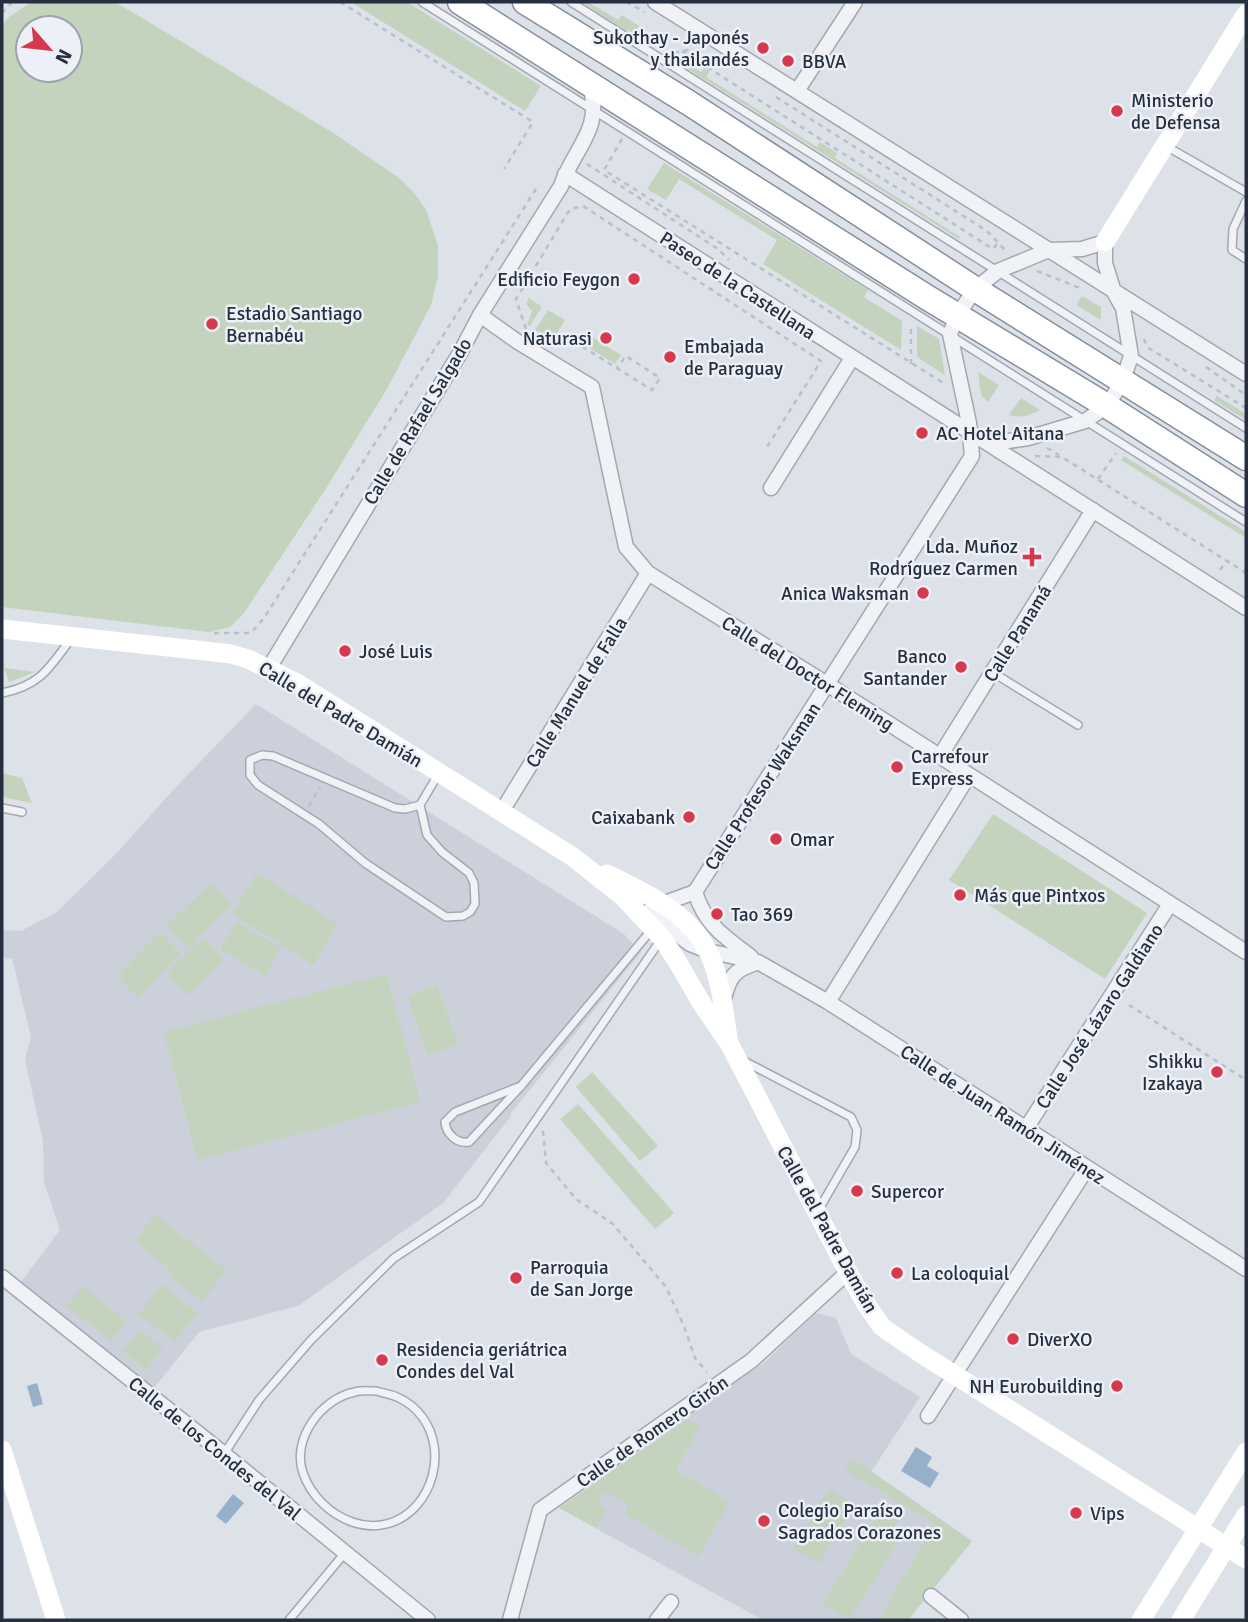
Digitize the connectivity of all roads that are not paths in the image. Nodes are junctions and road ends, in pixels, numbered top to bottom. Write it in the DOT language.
graph roads {
  1 [pos="422,2"];
  2 [pos="460,2"];
  3 [pos="525,2"];
  4 [pos="571,2"];
  5 [pos="655,2"];
  6 [pos="855,2"];
  7 [pos="1246,14"];
  8 [pos="590,85"];
  9 [pos="797,91"];
  10 [pos="595,112"];
  11 [pos="1165,145"];
  12 [pos="565,174"];
  13 [pos="1246,192"];
  14 [pos="1246,201"];
  15 [pos="1105,242"];
  16 [pos="1049,250"];
  17 [pos="1246,259"];
  18 [pos="998,271"];
  19 [pos="975,289"];
  20 [pos="1114,292"];
  21 [pos="480,315"];
  22 [pos="954,325"];
  23 [pos="1131,356"];
  24 [pos="852,358"];
  25 [pos="1246,374"];
  26 [pos="1123,380"];
  27 [pos="1107,406"];
  28 [pos="1085,421"];
  29 [pos="1246,428"];
  30 [pos="971,434"];
  31 [pos="989,444"];
  32 [pos="1246,458"];
  33 [pos="771,488"];
  34 [pos="1246,495"];
  35 [pos="1093,510"];
  36 [pos="1246,522"];
  37 [pos="648,573"];
  38 [pos="1246,608"];
  39 [pos="2,629"];
  40 [pos="73,636"];
  41 [pos="269,668"];
  42 [pos="992,672"];
  43 [pos="827,684"];
  44 [pos="2,693"];
  45 [pos="1078,725"];
  46 [pos="940,756"];
  47 [pos="440,772"];
  48 [pos="969,775"];
  49 [pos="420,806"];
  50 [pos="2,808"];
  51 [pos="502,811"];
  52 [pos="22,812"];
  53 [pos="573,857"];
  54 [pos="695,892"];
  55 [pos="622,896"];
  56 [pos="662,904"];
  57 [pos="1170,904"];
  58 [pos="658,933"];
  59 [pos="708,951"];
  60 [pos="1246,952"];
  61 [pos="758,962"];
  62 [pos="828,1002"];
  63 [pos="722,1004"];
  64 [pos="733,1051"];
  65 [pos="521,1086"];
  66 [pos="1027,1127"];
  67 [pos="1087,1168"];
  68 [pos="817,1212"];
  69 [pos="1246,1269"];
  70 [pos="848,1272"];
  71 [pos="2,1277"];
  72 [pos="954,1374"];
  73 [pos="928,1416"];
  74 [pos="2,1450"];
  75 [pos="1246,1452"];
  76 [pos="224,1454"];
  77 [pos="328,1510"];
  78 [pos="1246,1515"];
  79 [pos="1198,1529"];
  80 [pos="1227,1547"];
  81 [pos="344,1554"];
  82 [pos="1246,1559"];
  83 [pos="931,1595"];
  84 [pos="671,1602"];
  85 [pos="56,1620"];
  86 [pos="289,1620"];
  87 [pos="428,1620"];
  88 [pos="510,1620"];
  89 [pos="657,1620"];
  90 [pos="961,1620"];
  91 [pos="1141,1620"];
  92 [pos="1181,1620"];
  1 -- 10 [label="lane"];
  2 -- 8 [label="highway"];
  3 -- 19 [label="highway"];
  4 -- 18 [label="lane"];
  5 -- 9 [label="street"];
  6 -- 9 [label="street"];
  7 -- 11 [label="street"];
  8 -- 10 [label="street"];
  8 -- 22 [label="highway"];
  9 -- 16 [label="street"];
  10 -- 12 [label="street"];
  10 -- 22 [label="lane"];
  11 -- 13 [label="lane"];
  11 -- 15 [label="street"];
  12 -- 21 [label="street, Calle de Rafael Salgado"];
  12 -- 24 [label="street, Paseo de la Castellana"];
  14 -- 17 [label="lane"];
  15 -- 16 [label="street"];
  15 -- 20 [label="street"];
  16 -- 18 [label="street"];
  16 -- 20 [label="street"];
  18 -- 19 [label="street"];
  18 -- 23 [label="lane"];
  19 -- 22 [label="street"];
  19 -- 26 [label="highway"];
  20 -- 23 [label="street"];
  20 -- 25 [label="street"];
  21 -- 37 [label="street, Calle del Doctor Fleming"];
  21 -- 41 [label="street, Calle de Rafael Salgado"];
  22 -- 27 [label="highway"];
  22 -- 28 [label="lane"];
  22 -- 30 [label="street"];
  23 -- 26 [label="street"];
  23 -- 29 [label="lane"];
  24 -- 30 [label="street, Paseo de la Castellana"];
  24 -- 33 [label="street"];
  26 -- 27 [label="street"];
  26 -- 32 [label="highway"];
  27 -- 28 [label="street"];
  27 -- 34 [label="highway"];
  28 -- 31 [label="street"];
  28 -- 36 [label="lane"];
  30 -- 31 [label="street, Paseo de la Castellana"];
  30 -- 43 [label="street, Calle Profesor Waksman"];
  31 -- 35 [label="street, Paseo de la Castellana"];
  35 -- 38 [label="street, Paseo de la Castellana"];
  35 -- 42 [label="street, Calle Panamá"];
  37 -- 43 [label="street, Calle del Doctor Fleming"];
  37 -- 51 [label="street, Calle Manuel de Falla"];
  39 -- 40 [label="street, Calle del Padre Damián"];
  40 -- 41 [label="street, Calle del Padre Damián"];
  40 -- 44 [label="lane"];
  41 -- 47 [label="street, Calle del Padre Damián"];
  42 -- 45 [label="lane"];
  42 -- 46 [label="street, Calle Panamá"];
  43 -- 46 [label="street, Calle del Doctor Fleming"];
  43 -- 54 [label="street, Calle Profesor Waksman"];
  46 -- 48 [label="street, Calle del Doctor Fleming"];
  47 -- 49 [label="lane"];
  47 -- 51 [label="street, Calle del Padre Damián"];
  48 -- 57 [label="street, Calle del Doctor Fleming"];
  48 -- 62 [label="street"];
  49 -- 49 [label="lane"];
  50 -- 52 [label="lane"];
  51 -- 53 [label="street, Calle del Padre Damián"];
  53 -- 55 [label="street, Calle del Padre Damián"];
  53 -- 56 [label="street, Calle del Padre Damián"];
  54 -- 56 [label="street, Calle Profesor Waksman"];
  54 -- 61 [label="street"];
  55 -- 58 [label="street, Calle del Padre Damián"];
  55 -- 59 [label="street, Calle del Padre Damián"];
  56 -- 59 [label="street, Calle del Padre Damián"];
  57 -- 60 [label="street, Calle del Doctor Fleming"];
  57 -- 66 [label="street, Calle José Lázaro Galdiano"];
  58 -- 64 [label="street, Calle del Padre Damián"];
  58 -- 65 [label="lane"];
  58 -- 76 [label="lane"];
  59 -- 61 [label="street, Calle del Padre Damián"];
  59 -- 63 [label="street, Calle del Padre Damián"];
  61 -- 62 [label="street, Calle de Juan Ramón Jiménez"];
  61 -- 63 [label="street"];
  62 -- 66 [label="street, Calle de Juan Ramón Jiménez"];
  63 -- 64 [label="street, Calle del Padre Damián"];
  64 -- 68 [label="street, Calle del Padre Damián"];
  64 -- 68 [label="lane"];
  65 -- 65 [label="lane"];
  66 -- 67 [label="street, Calle de Juan Ramón Jiménez"];
  67 -- 69 [label="street, Calle de Juan Ramón Jiménez"];
  67 -- 72 [label="street"];
  68 -- 70 [label="street, Calle del Padre Damián"];
  70 -- 72 [label="street, Calle del Padre Damián"];
  70 -- 88 [label="street, Calle de Romero Girón"];
  71 -- 76 [label="street, Calle de los Condes del Val"];
  72 -- 73 [label="street"];
  72 -- 79 [label="street, Calle del Padre Damián"];
  74 -- 85 [label="street"];
  75 -- 79 [label="street"];
  76 -- 81 [label="street, Calle de los Condes del Val"];
  77 -- 77 [label="lane"];
  78 -- 80 [label="street"];
  79 -- 80 [label="street, Calle del Padre Damián"];
  79 -- 91 [label="street"];
  80 -- 82 [label="street, Calle del Padre Damián"];
  80 -- 92 [label="street"];
  81 -- 86 [label="lane"];
  81 -- 87 [label="street, Calle de los Condes del Val"];
  83 -- 90 [label="street"];
  84 -- 89 [label="street"];
}
